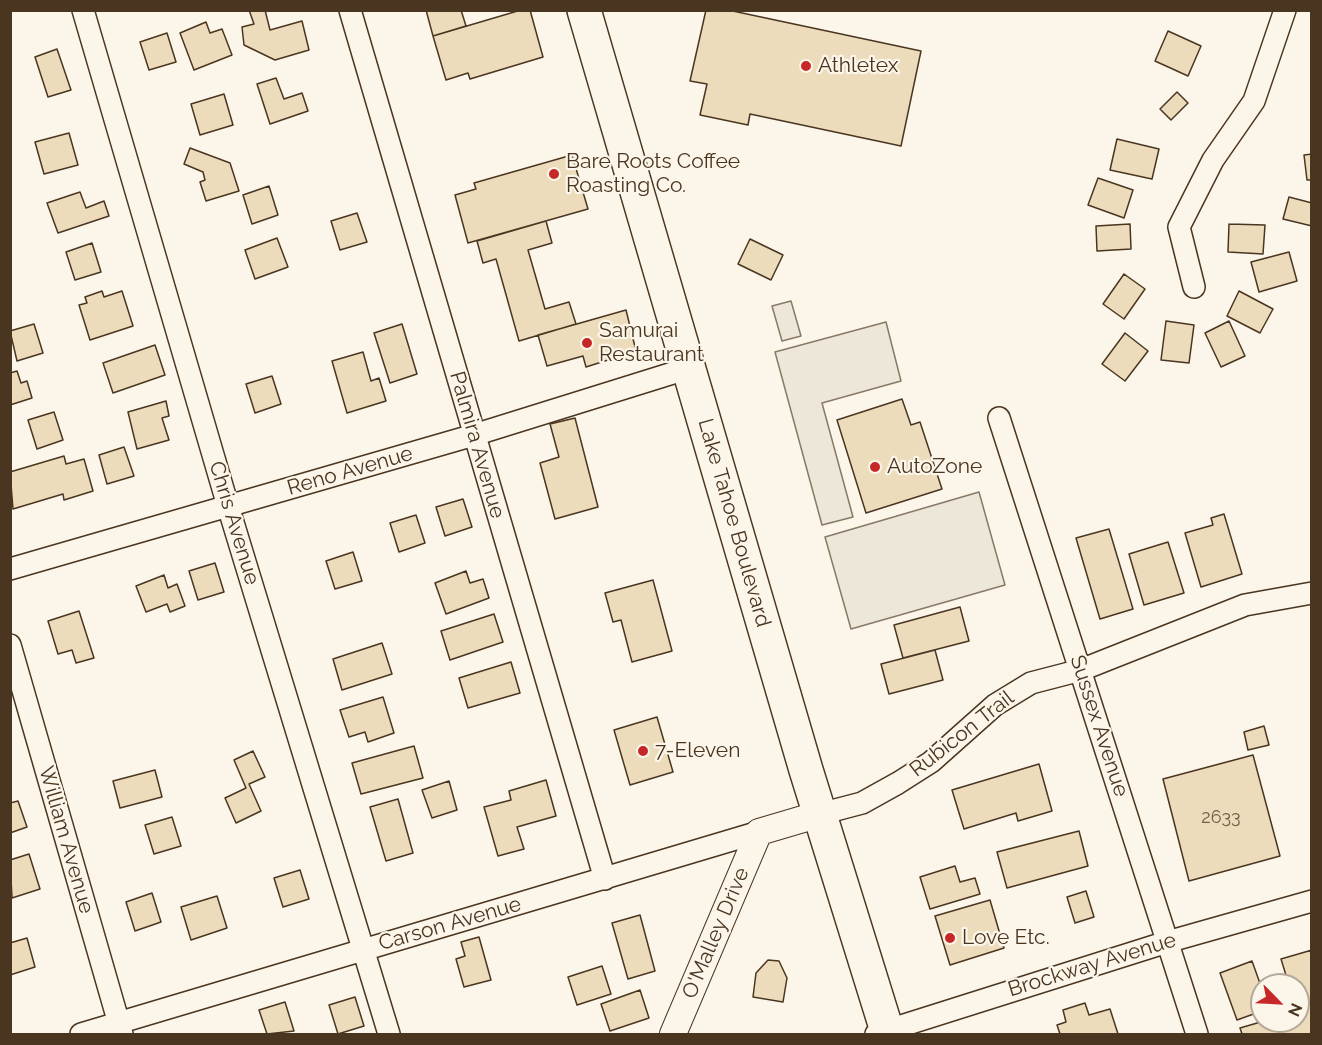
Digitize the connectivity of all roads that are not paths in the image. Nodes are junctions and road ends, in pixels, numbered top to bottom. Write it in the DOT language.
graph roads {
  1 [pos="83,10"];
  2 [pos="350,10"];
  3 [pos="584,10"];
  4 [pos="1285,10"];
  5 [pos="1194,287"];
  6 [pos="689,368"];
  7 [pos="999,418"];
  8 [pos="474,435"];
  9 [pos="228,506"];
  10 [pos="10,569"];
  11 [pos="1311,593"];
  12 [pos="10,645"];
  13 [pos="1081,670"];
  14 [pos="820,814"];
  15 [pos="759,832"];
  16 [pos="605,879"];
  17 [pos="1311,901"];
  18 [pos="1167,942"];
  19 [pos="364,950"];
  20 [pos="120,1029"];
  21 [pos="882,1033"];
  22 [pos="81,1035"];
  23 [pos="389,1035"];
  24 [pos="673,1035"];
  25 [pos="1197,1035"];
  1 -- 9 [label="street, Chris Avenue"];
  2 -- 8 [label="street, Palmira Avenue"];
  3 -- 6 [label="highway, Lake Tahoe Boulevard"];
  4 -- 5 [label="street"];
  6 -- 8 [label="street, Reno Avenue"];
  6 -- 14 [label="highway, Lake Tahoe Boulevard"];
  7 -- 13 [label="street, Sussex Avenue"];
  8 -- 9 [label="street, Reno Avenue"];
  8 -- 16 [label="street, Palmira Avenue"];
  9 -- 10 [label="street, Reno Avenue"];
  9 -- 19 [label="street, Chris Avenue"];
  11 -- 13 [label="street, Rubicon Trail"];
  12 -- 20 [label="street, William Avenue"];
  13 -- 14 [label="street, Rubicon Trail"];
  13 -- 18 [label="street, Sussex Avenue"];
  14 -- 15 [label="street, Carson Avenue"];
  14 -- 21 [label="highway, Lake Tahoe Boulevard"];
  15 -- 16 [label="street, Carson Avenue"];
  15 -- 24 [label="street, O'Malley Drive"];
  16 -- 19 [label="street, Carson Avenue"];
  17 -- 18 [label="street, Brockway Avenue"];
  18 -- 21 [label="street, Brockway Avenue"];
  18 -- 25 [label="street, Sussex Avenue"];
  19 -- 20 [label="street, Carson Avenue"];
  19 -- 23 [label="street, Chris Avenue"];
  20 -- 22 [label="street, Carson Avenue"];
}
